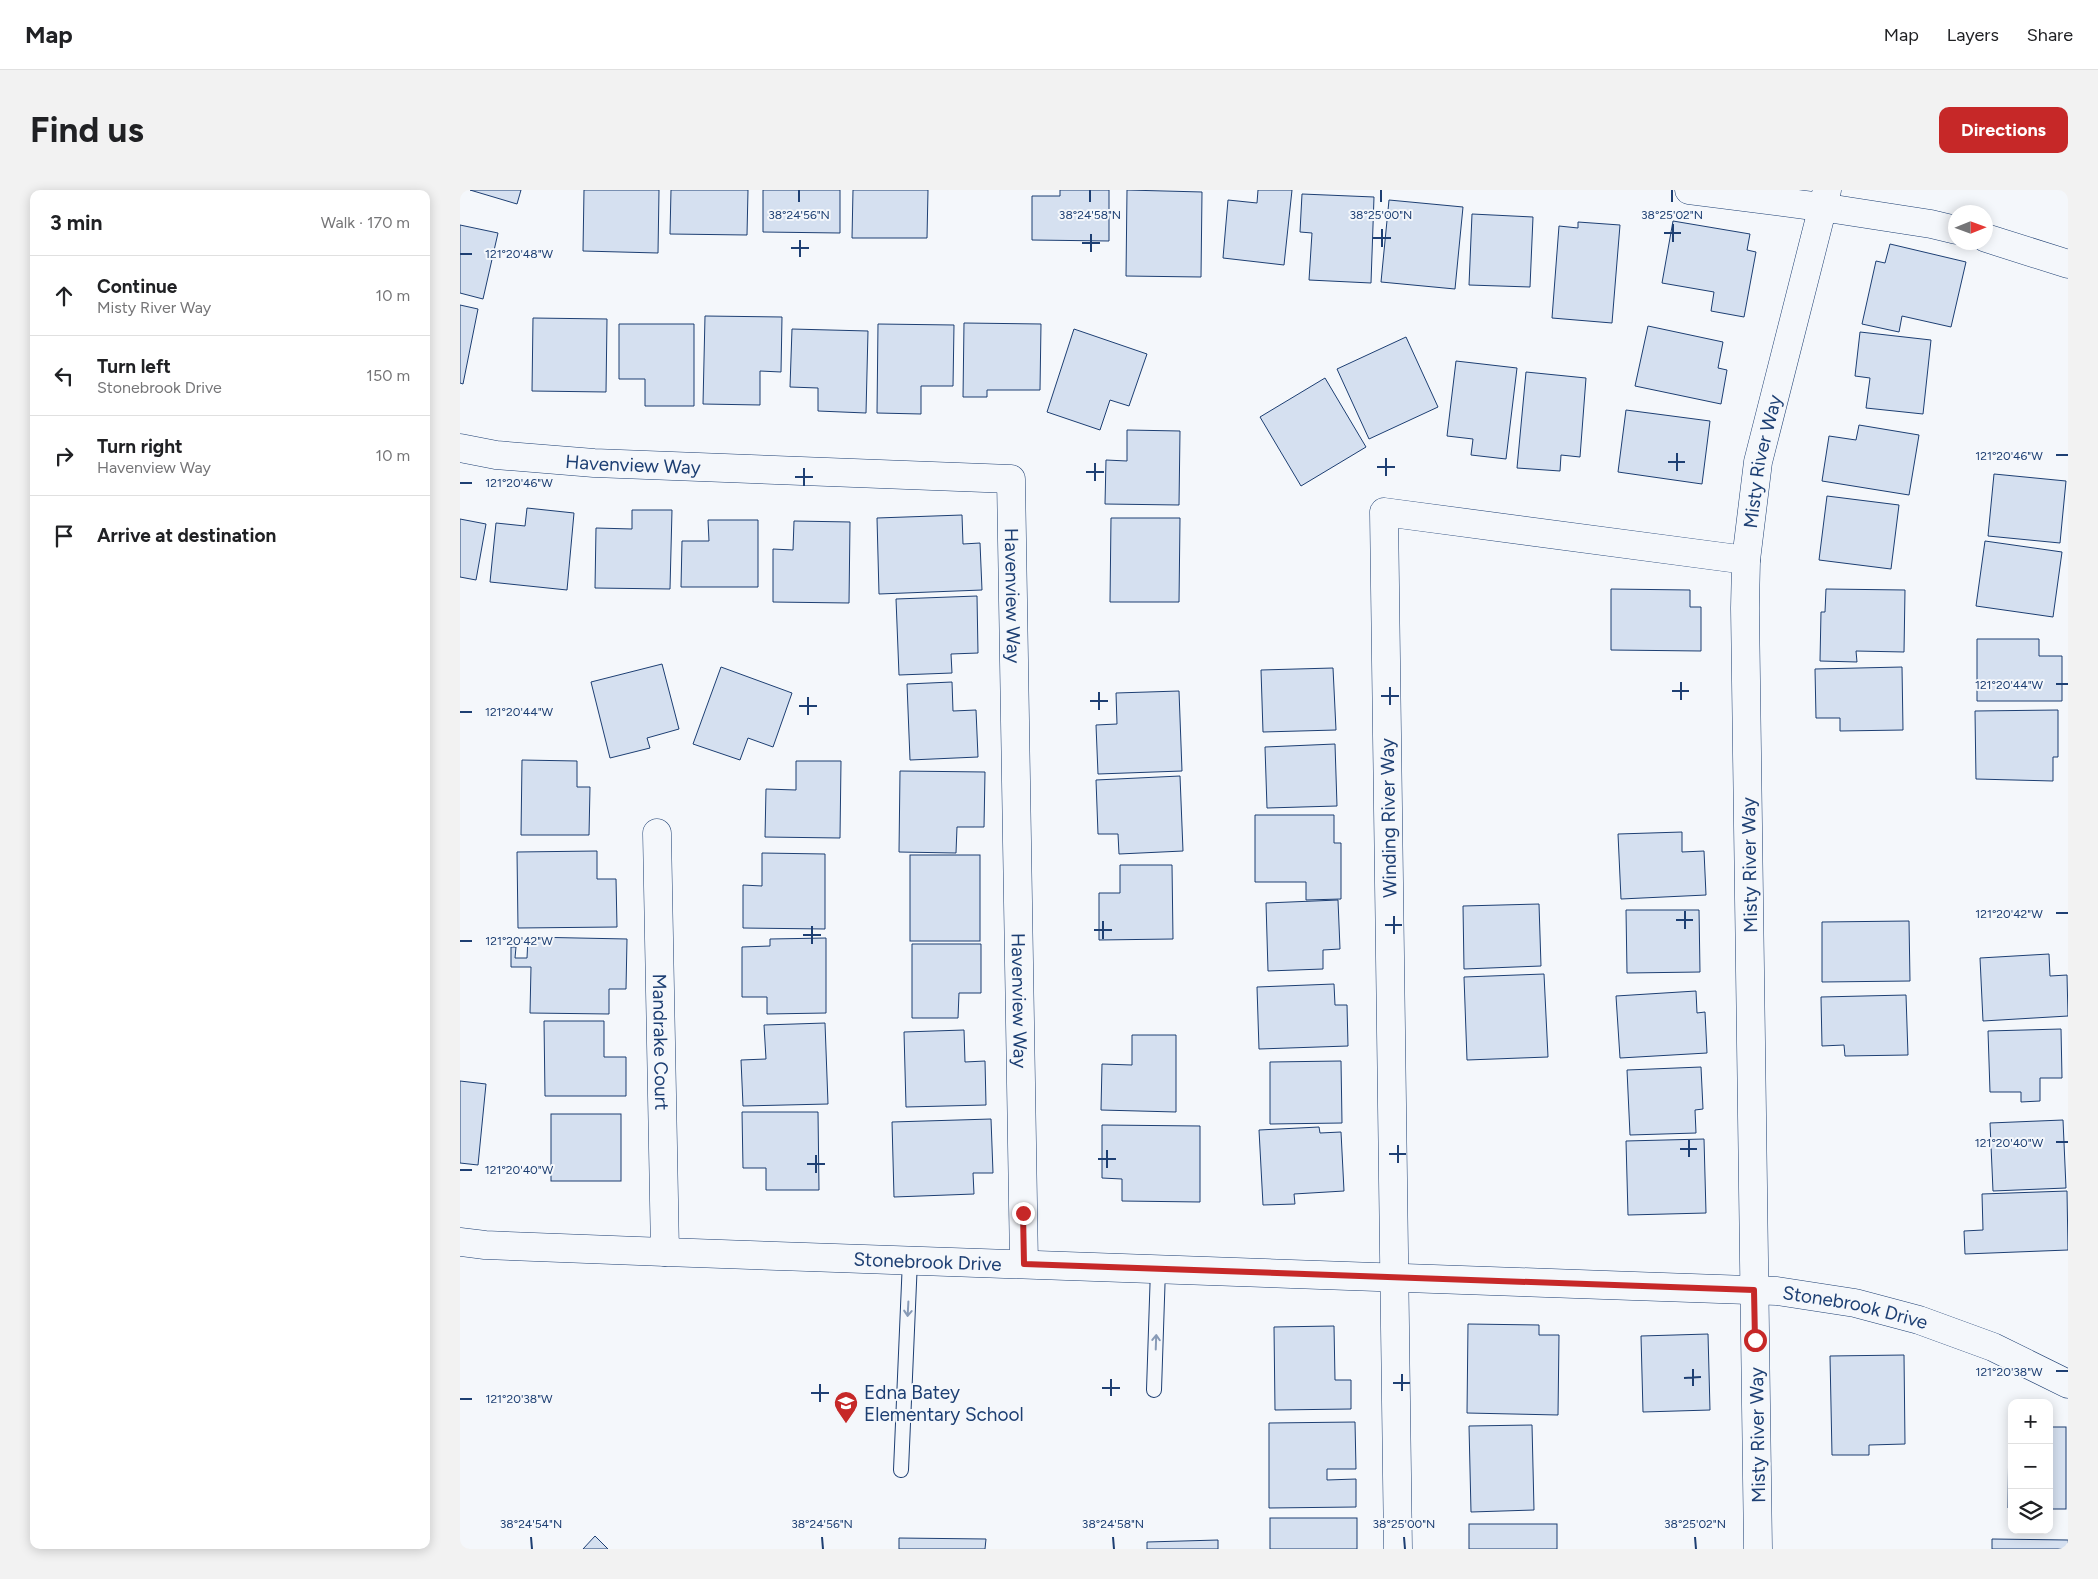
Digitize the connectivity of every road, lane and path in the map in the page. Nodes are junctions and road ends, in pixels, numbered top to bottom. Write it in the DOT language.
graph roads {
  1 [pos="1689,190"];
  2 [pos="1824,199"];
  3 [pos="1948,228"];
  4 [pos="1993,240"];
  5 [pos="2068,264"];
  6 [pos="460,448"];
  7 [pos="1746,560"];
  8 [pos="657,833"];
  9 [pos="460,1242"];
  10 [pos="665,1252"];
  11 [pos="910,1260"];
  12 [pos="1024,1264"];
  13 [pos="1158,1269"];
  14 [pos="1395,1276"];
  15 [pos="1754,1290"];
  16 [pos="2068,1384"];
  17 [pos="1154,1390"];
  18 [pos="901,1470"];
  19 [pos="1398,1549"];
  20 [pos="1758,1549"];
  1 -- 2 [label="street"];
  2 -- 3 [label="street"];
  2 -- 7 [label="street, Misty River Way"];
  4 -- 5 [label="street"];
  6 -- 12 [label="street, Havenview Way"];
  7 -- 14 [label="street, Winding River Way"];
  7 -- 15 [label="street, Misty River Way"];
  8 -- 10 [label="street, Mandrake Court"];
  9 -- 10 [label="street, Stonebrook Drive"];
  10 -- 11 [label="street, Stonebrook Drive"];
  11 -- 12 [label="street, Stonebrook Drive"];
  11 -- 18 [label="lane, one-way"];
  12 -- 13 [label="street, Stonebrook Drive"];
  13 -- 14 [label="street, Stonebrook Drive"];
  17 -- 13 [label="lane, one-way"];
  14 -- 15 [label="street, Stonebrook Drive"];
  14 -- 19 [label="street, Winding River Way"];
  15 -- 16 [label="street, Stonebrook Drive"];
  15 -- 20 [label="street, Misty River Way"];
}
